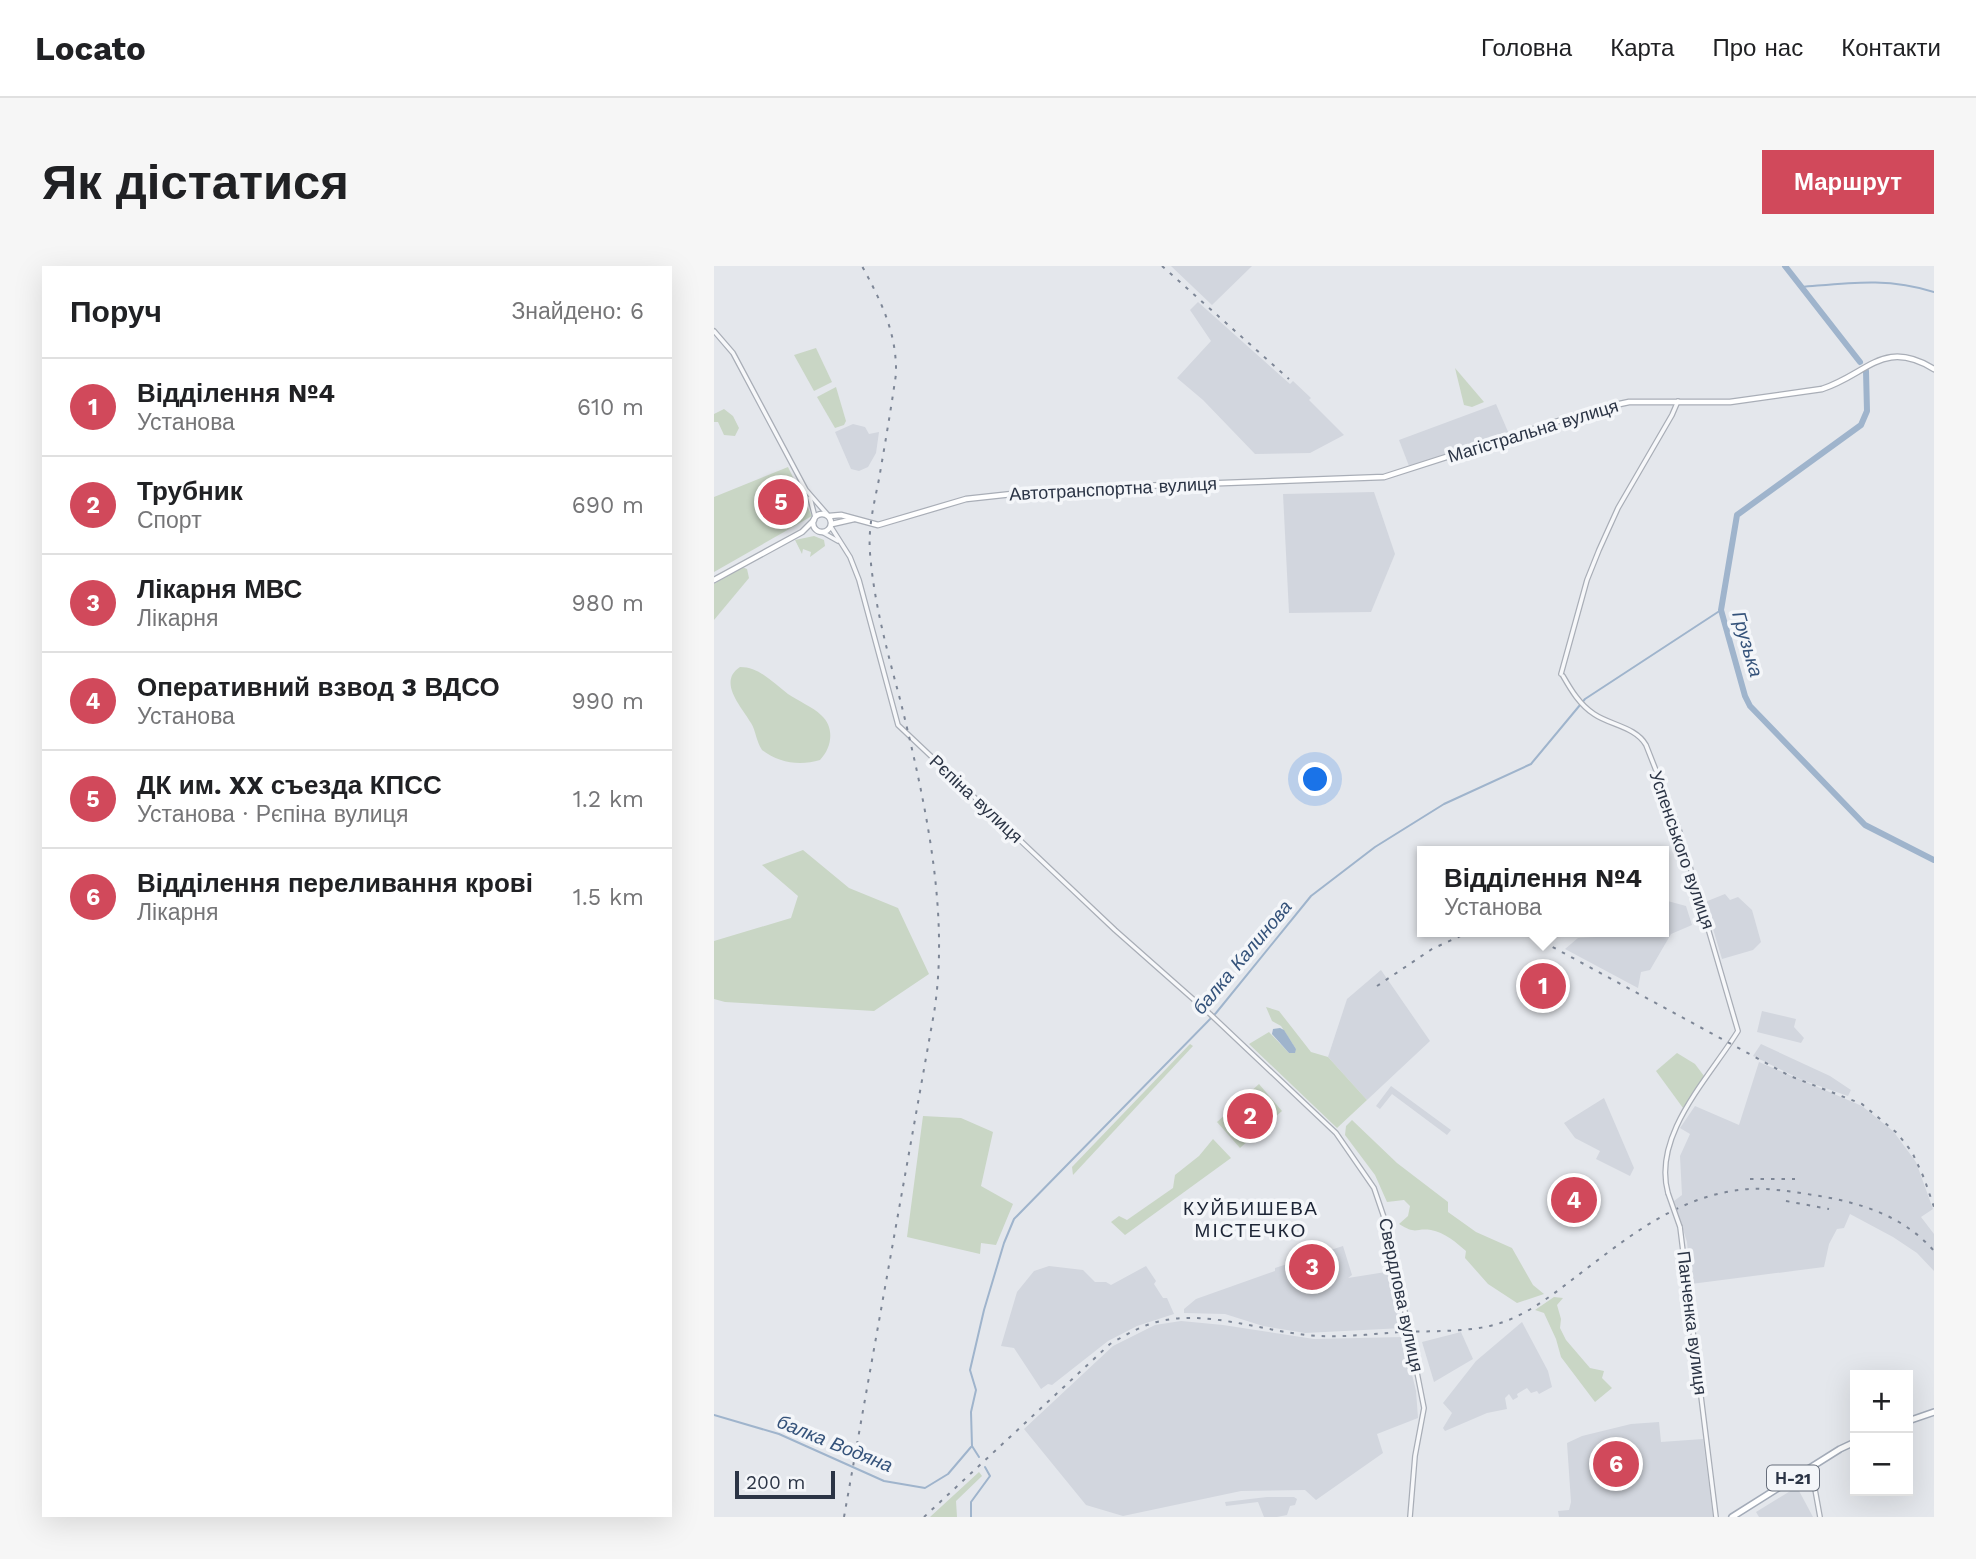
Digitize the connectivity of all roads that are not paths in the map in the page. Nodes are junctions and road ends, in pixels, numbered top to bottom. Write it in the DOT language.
graph roads {
  1 [pos="714,331"];
  2 [pos="1934,369"];
  3 [pos="1669,401"];
  4 [pos="1678,401"];
  5 [pos="1673,411"];
  6 [pos="1375,478"];
  7 [pos="806,490"];
  8 [pos="828,515"];
  9 [pos="814,518"];
  10 [pos="855,519"];
  11 [pos="831,525"];
  12 [pos="820,531"];
  13 [pos="802,532"];
  14 [pos="842,545"];
  15 [pos="714,580"];
  16 [pos="1210,1014"];
  17 [pos="1738,1031"];
  18 [pos="1934,1412"];
  19 [pos="1913,1419"];
  20 [pos="1850,1445"];
  21 [pos="1811,1467"];
  22 [pos="1410,1517"];
  23 [pos="1716,1517"];
  24 [pos="1732,1517"];
  25 [pos="1820,1517"];
  1 -- 7 [label="street"];
  2 -- 4 [label="main road, Магістральна вулиця"];
  3 -- 4 [label="main road, Магістральна вулиця"];
  3 -- 5 [label="street"];
  3 -- 6 [label="main road, Магістральна вулиця"];
  4 -- 5 [label="street"];
  5 -- 17 [label="street, Успенського вулиця"];
  6 -- 10 [label="main road, Автотранспортна вулиця"];
  7 -- 8 [label="street"];
  7 -- 9 [label="street"];
  8 -- 9 [label="main road"];
  8 -- 10 [label="main road"];
  8 -- 11 [label="main road"];
  9 -- 12 [label="main road"];
  9 -- 13 [label="main road"];
  10 -- 11 [label="main road"];
  11 -- 12 [label="main road"];
  11 -- 14 [label="street, Рєпіна вулиця"];
  12 -- 13 [label="main road"];
  12 -- 14 [label="street"];
  13 -- 15 [label="main road"];
  14 -- 16 [label="street, Рєпіна вулиця"];
  16 -- 22 [label="street, Свердлова вулиця"];
  17 -- 23 [label="street, Панченка вулиця, bridge"];
  18 -- 19 [label="main road"];
  20 -- 21 [label="main road, Н-21"];
  21 -- 24 [label="main road, Н-21"];
  21 -- 25 [label="street"];
}
